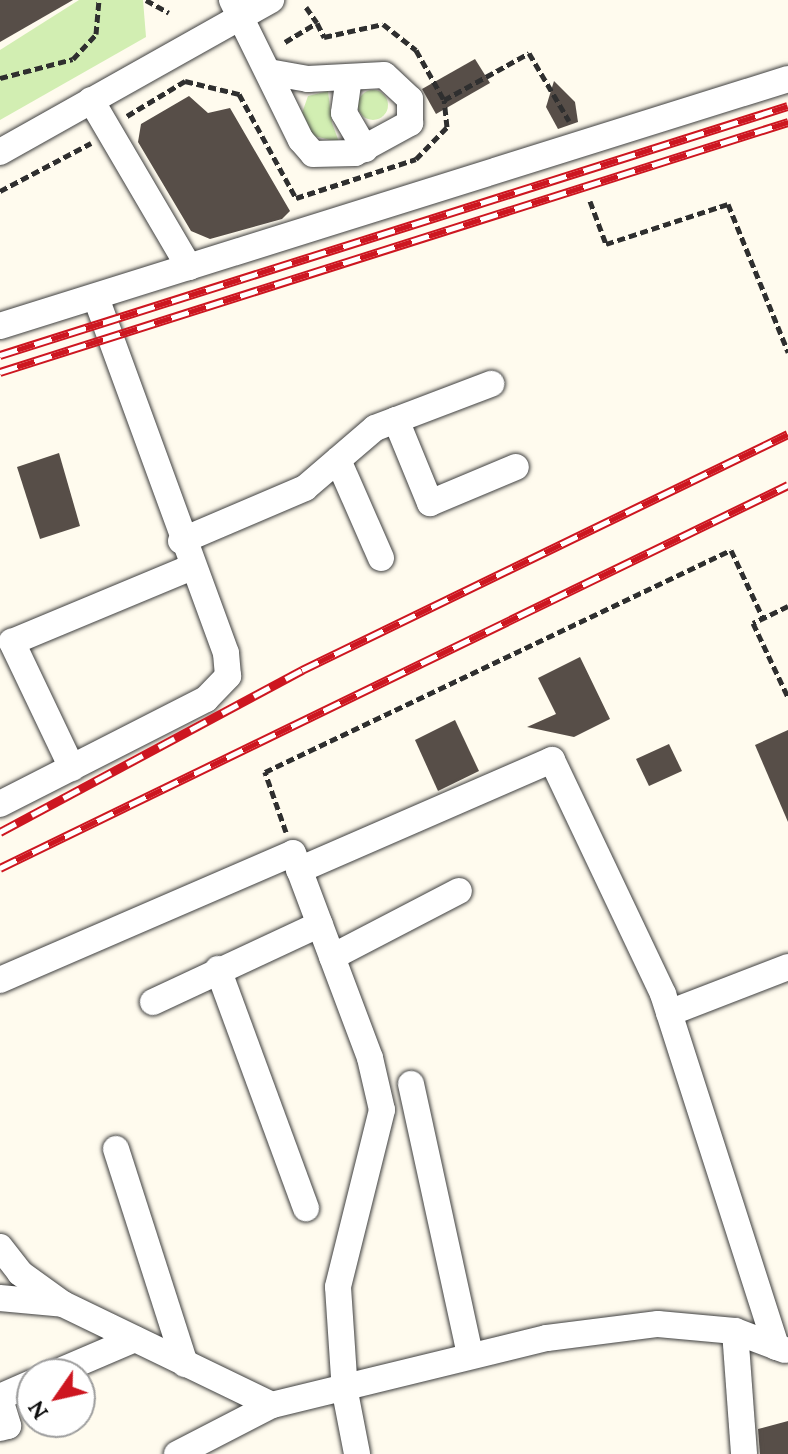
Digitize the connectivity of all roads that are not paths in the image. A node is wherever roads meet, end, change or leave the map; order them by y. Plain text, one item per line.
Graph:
1 (271, 0) edge
2 (237, 8) edge
3 (269, 72) junction
4 (349, 77) junction
5 (322, 79) junction
6 (788, 79) edge
7 (91, 100) junction
8 (301, 140) junction
9 (365, 149) junction
10 (0, 152) edge
11 (189, 267) junction
12 (96, 297) junction
13 (0, 326) edge
14 (491, 384) dead end
15 (396, 420) junction
16 (338, 460) junction
17 (516, 467) dead end
18 (181, 541) junction
19 (381, 558) dead end
20 (192, 567) junction
21 (72, 768) junction
22 (0, 804) edge
23 (296, 861) junction
24 (459, 891) dead end
25 (320, 924) junction
26 (332, 957) junction
27 (788, 967) edge
28 (218, 969) junction
29 (0, 980) edge
30 (153, 1002) dead end
31 (669, 1013) junction
32 (411, 1084) dead end
33 (116, 1149) dead end
34 (306, 1208) dead end
35 (0, 1247) edge
36 (0, 1298) edge
37 (63, 1304) junction
38 (735, 1331) junction
39 (135, 1339) junction
40 (782, 1349) edge
41 (470, 1355) junction
42 (90, 1358) edge
43 (185, 1364) junction
44 (345, 1392) junction
45 (0, 1398) edge
46 (272, 1405) junction
47 (0, 1428) edge
48 (177, 1454) edge
49 (357, 1454) edge
50 (744, 1454) edge

1 - 2 street
2 - 3 street
2 - 7 street
3 - 5 street
3 - 8 street
4 - 5 street
4 - 9 street
4 - 9 street
5 - 8 street
6 - 11 street
7 - 10 street
7 - 11 street
8 - 9 street
11 - 12 street
12 - 13 street
12 - 18 street
14 - 15 street
15 - 16 street
15 - 17 street
16 - 18 street
16 - 19 street
18 - 20 street
20 - 21 street
20 - 21 street
21 - 22 street
23 - 25 street
23 - 29 street
23 - 31 street
24 - 26 street
25 - 26 street
25 - 28 street
26 - 44 street
27 - 31 street
28 - 30 street
28 - 34 street
31 - 40 street
32 - 41 street
33 - 43 street
35 - 37 street
36 - 37 street
37 - 39 street
38 - 40 street
38 - 41 street
38 - 50 street
39 - 42 street
39 - 43 street
41 - 44 street
43 - 46 street
44 - 46 street
44 - 49 street
45 - 47 street
46 - 48 street

